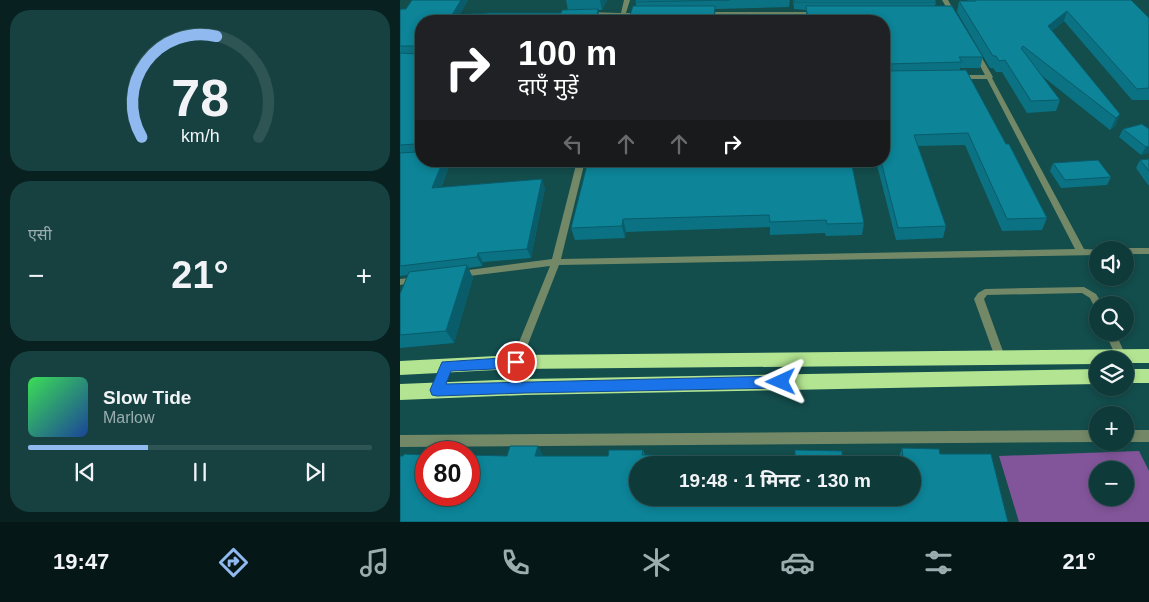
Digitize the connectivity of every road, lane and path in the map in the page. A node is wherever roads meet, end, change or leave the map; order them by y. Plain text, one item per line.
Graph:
1 (628, 0) edge
2 (945, 0) edge
3 (943, 13) edge
4 (953, 13) junction
5 (579, 14) edge
6 (652, 14) edge
7 (700, 14) edge
8 (827, 14) edge
9 (623, 15) junction
10 (958, 21) edge
11 (972, 45) edge
12 (990, 76) junction
13 (952, 78) edge
14 (580, 167) edge
15 (1134, 251) edge
16 (1149, 251) edge
17 (1081, 252) junction
18 (1089, 252) edge
19 (556, 262) junction
20 (453, 275) edge
21 (425, 279) edge
22 (400, 282) edge
23 (1094, 296) edge
24 (1089, 356) edge
25 (1134, 356) edge
26 (1149, 356) edge
27 (1000, 357) junction
28 (516, 362) junction
29 (447, 366) junction
30 (400, 368) edge
31 (1089, 376) edge
32 (1134, 376) edge
33 (1149, 376) edge
34 (437, 390) junction
35 (400, 392) edge
36 (1089, 436) edge
37 (1134, 436) edge
38 (1149, 436) edge
39 (400, 441) edge

1 - 9 lane
2 - 4 lane
3 - 4 lane
4 - 10 lane
5 - 9 lane
6 - 9 lane
7 - 8 lane
11 - 12 lane
12 - 13 lane
12 - 17 lane
14 - 19 lane
15 - 16 lane
17 - 18 lane
17 - 19 lane
19 - 20 lane
19 - 28 lane
21 - 22 lane
23 - 27 lane
24 - 27 highway
25 - 26 highway
27 - 28 highway
28 - 29 highway
29 - 30 highway
29 - 34 main road
31 - 34 highway
32 - 33 highway
34 - 35 highway
36 - 39 street
37 - 38 street

